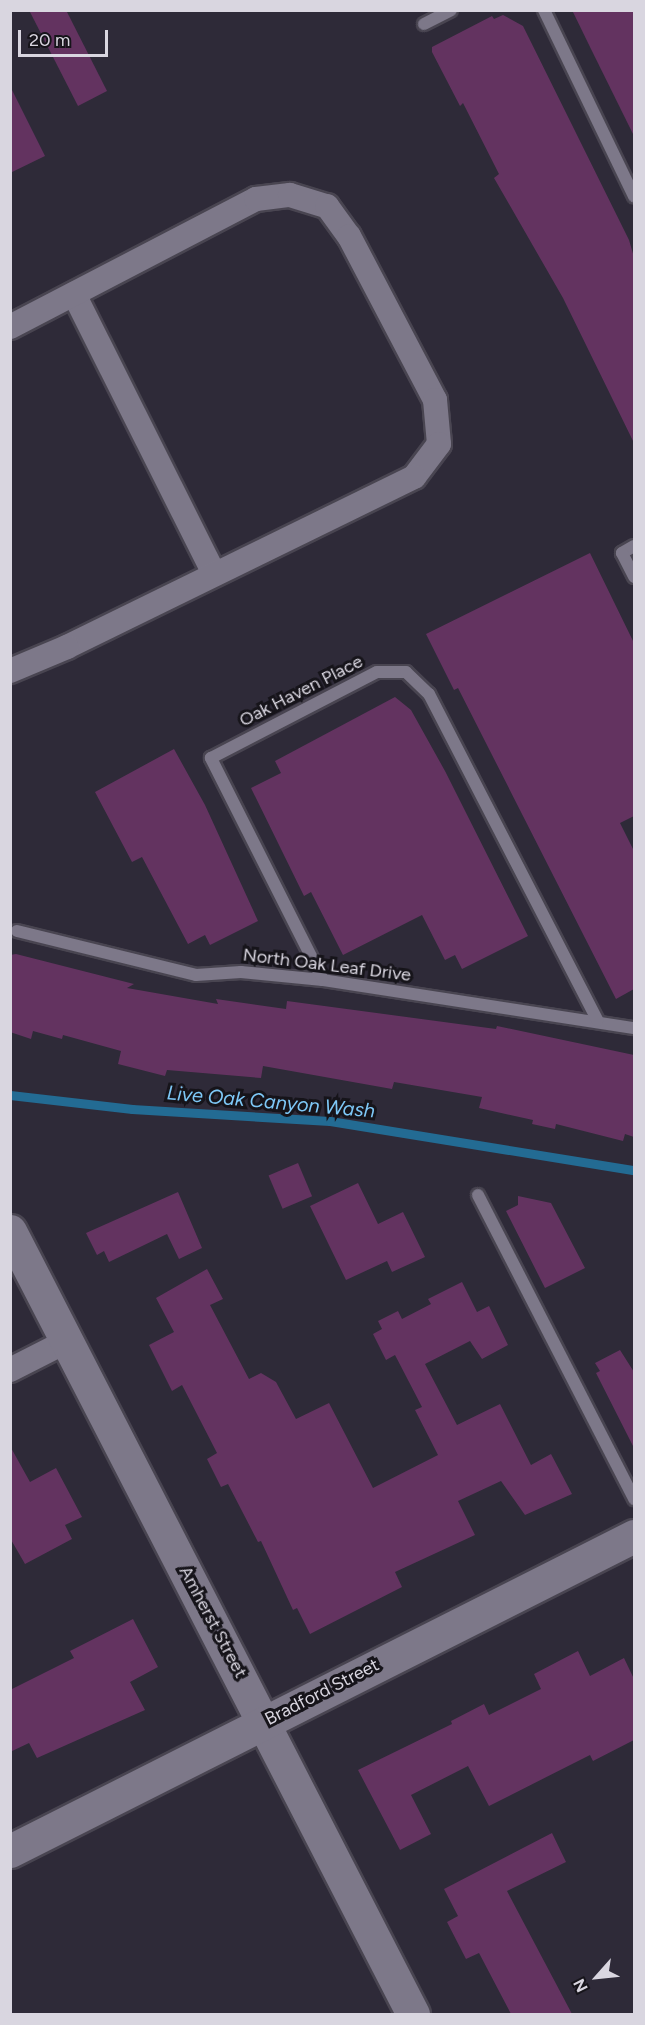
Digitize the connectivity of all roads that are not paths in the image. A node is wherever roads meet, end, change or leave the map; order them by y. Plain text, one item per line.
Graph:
1 (451, 10) edge
2 (544, 10) edge
3 (424, 24) dead end
4 (632, 192) edge
5 (74, 294) junction
6 (10, 327) edge
7 (634, 546) edge
8 (214, 574) junction
9 (634, 578) edge
10 (10, 671) edge
11 (17, 931) dead end
12 (323, 980) junction
13 (597, 1020) junction
14 (634, 1028) edge
15 (478, 1195) dead end
16 (10, 1231) edge
17 (66, 1341) junction
18 (10, 1370) edge
19 (634, 1499) edge
20 (634, 1536) edge
21 (264, 1721) junction
22 (10, 1851) edge
23 (413, 2014) edge

1 - 3 lane
2 - 4 lane
5 - 6 street
5 - 8 street
5 - 8 street
7 - 9 lane
8 - 10 street
11 - 12 lane, North Oak Leaf Drive
12 - 13 lane, North Oak Leaf Drive
12 - 13 lane, Oak Haven Place
13 - 14 lane, North Oak Leaf Drive
15 - 19 lane
16 - 17 street, Amherst Street
17 - 18 street
17 - 21 street, Amherst Street
20 - 21 street, Bradford Street
21 - 22 street, Bradford Street
21 - 23 street, Amherst Street

